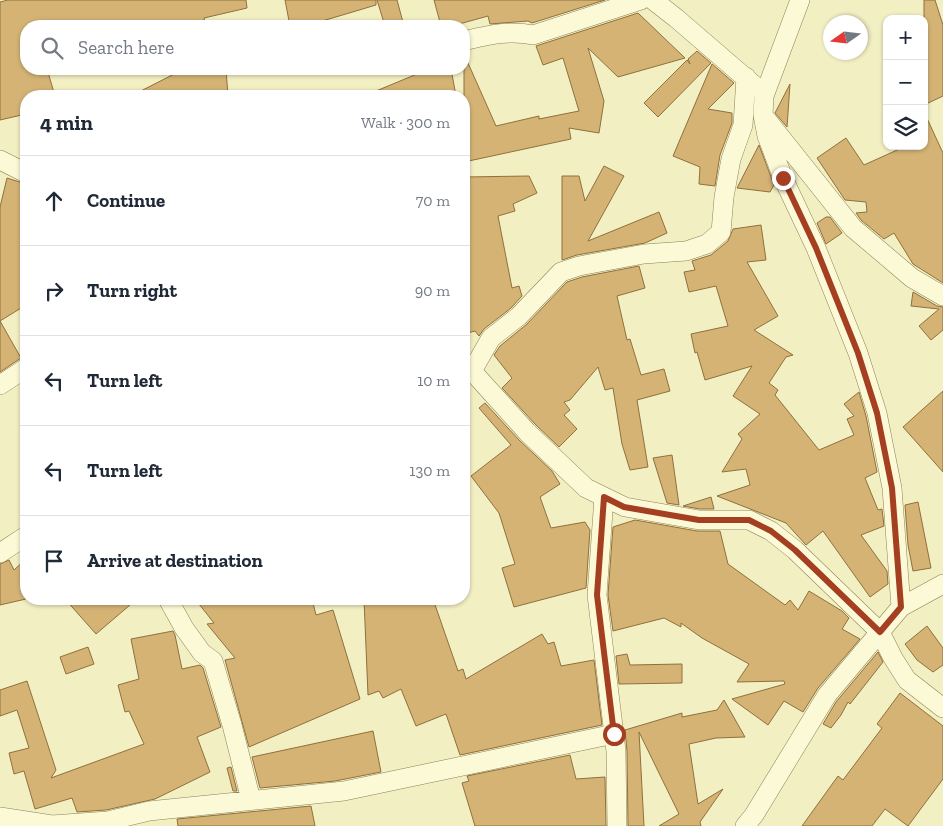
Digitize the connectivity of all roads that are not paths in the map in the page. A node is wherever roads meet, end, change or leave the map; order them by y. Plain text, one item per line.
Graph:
1 (641, 0) edge
2 (653, 0) edge
3 (800, 0) edge
4 (674, 9) edge
5 (470, 39) edge
6 (746, 77) junction
7 (764, 105) junction
8 (0, 160) edge
9 (20, 170) edge
10 (943, 296) edge
11 (470, 365) edge
12 (470, 370) edge
13 (20, 372) edge
14 (0, 385) edge
15 (604, 497) junction
16 (20, 540) edge
17 (0, 553) edge
18 (943, 584) edge
19 (171, 605) edge
20 (901, 607) junction
21 (880, 632) junction
22 (943, 708) edge
23 (614, 734) junction
24 (251, 800) junction
25 (0, 817) edge
26 (133, 821) edge
27 (617, 826) edge
28 (745, 826) edge

1 - 5 street
2 - 4 street
3 - 7 street
4 - 6 street
6 - 7 street
6 - 11 street
7 - 10 street
7 - 20 street
8 - 9 street
12 - 15 street
13 - 14 street
15 - 21 street
15 - 23 street
16 - 17 street
18 - 20 street
19 - 24 street
20 - 21 street
21 - 22 street
21 - 28 street
23 - 24 street
23 - 27 street
24 - 26 street
25 - 26 street

